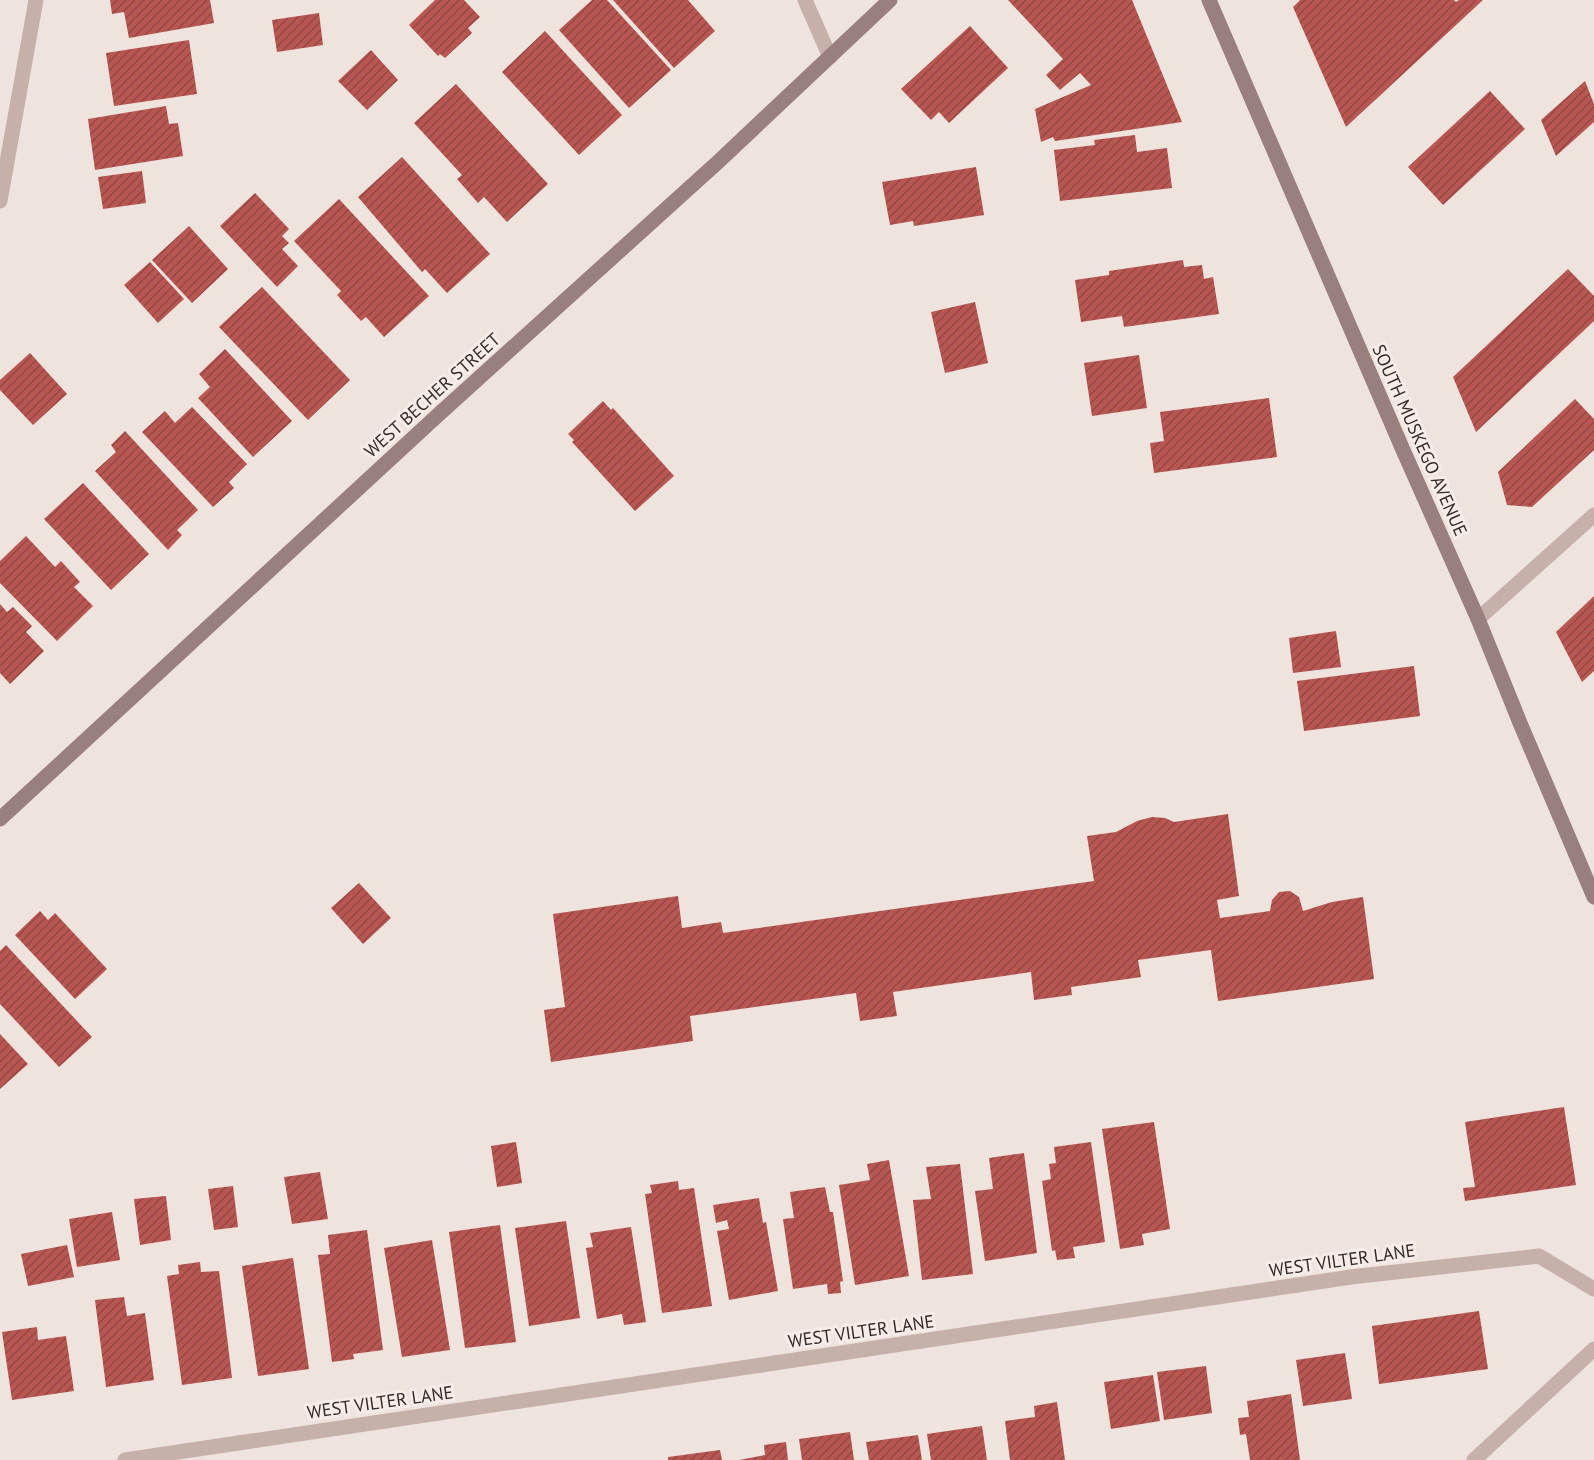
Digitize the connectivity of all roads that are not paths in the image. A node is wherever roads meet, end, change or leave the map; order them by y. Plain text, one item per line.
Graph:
1 (36, 0) edge
2 (805, 0) edge
3 (890, 0) edge
4 (1209, 0) edge
5 (830, 57) junction
6 (0, 201) edge
7 (1594, 515) edge
8 (1478, 619) junction
9 (0, 819) edge
10 (1594, 897) edge
11 (1594, 1289) edge
12 (1594, 1349) edge
13 (125, 1460) edge
14 (1474, 1460) edge

1 - 6 street
2 - 5 street
3 - 5 street, WEST BECHER STREET
4 - 8 street, SOUTH MUSKEGO AVENUE
5 - 9 street, WEST BECHER STREET
7 - 8 street
8 - 10 street, SOUTH MUSKEGO AVENUE
11 - 13 street, WEST VILTER LANE
12 - 14 street

